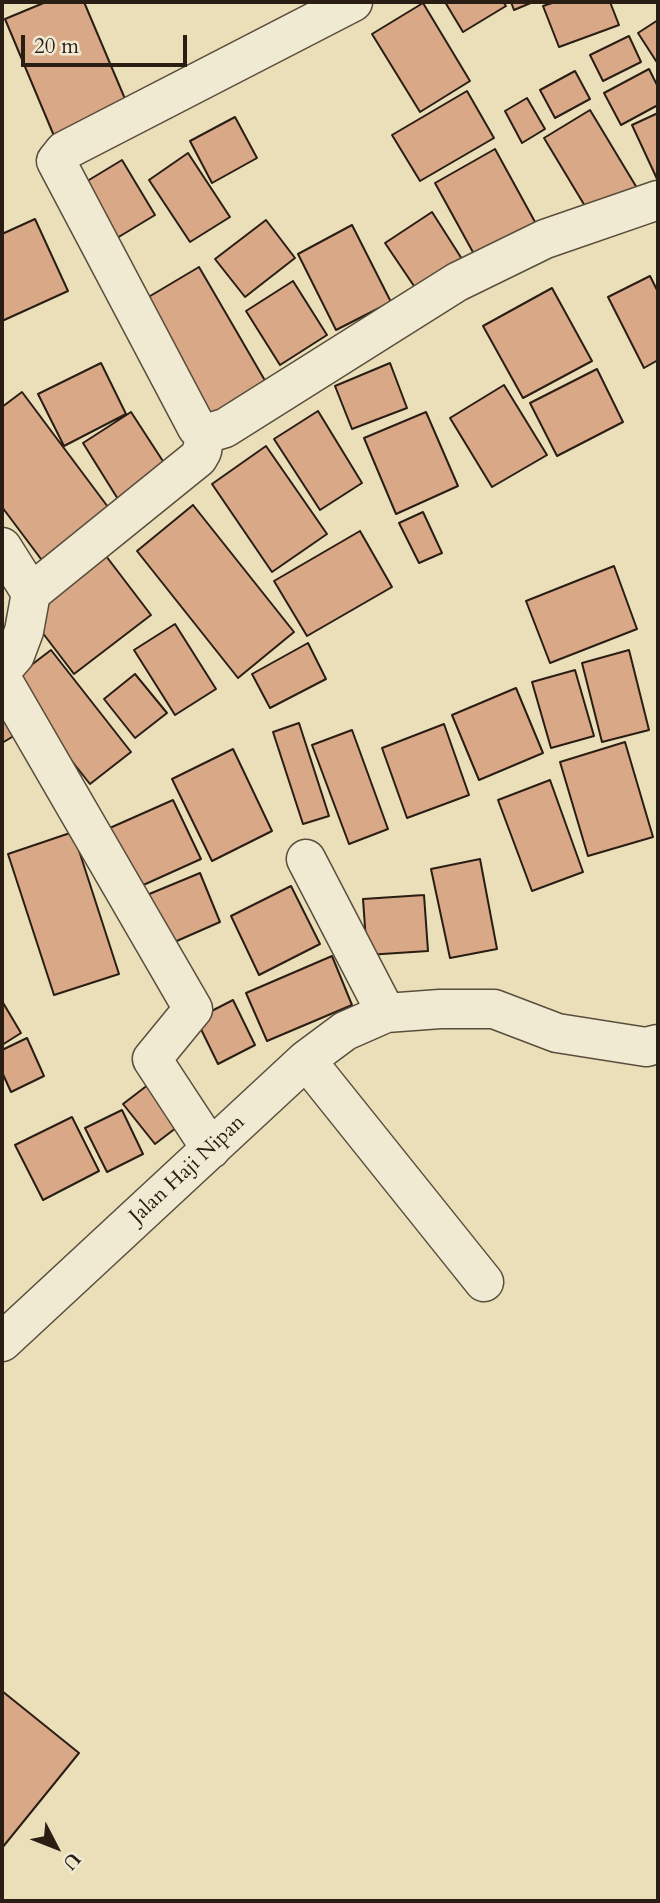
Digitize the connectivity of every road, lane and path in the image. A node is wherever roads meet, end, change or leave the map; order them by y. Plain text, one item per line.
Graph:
1 (353, 2) edge
2 (658, 200) edge
3 (205, 435) junction
4 (2, 547) edge
5 (31, 593) junction
6 (2, 670) edge
7 (2, 679) edge
8 (306, 859) dead end
9 (386, 1013) junction
10 (658, 1044) edge
11 (306, 1060) junction
12 (211, 1149) junction
13 (484, 1282) dead end
14 (2, 1342) edge

1 - 3 street
2 - 3 street
3 - 5 street
4 - 5 street
5 - 6 street
7 - 12 street
8 - 9 street
9 - 10 street, Jalan Haji Nipan
9 - 11 street, Jalan Haji Nipan
11 - 12 street, Jalan Haji Nipan
11 - 13 street
12 - 14 street, Jalan Haji Nipan

